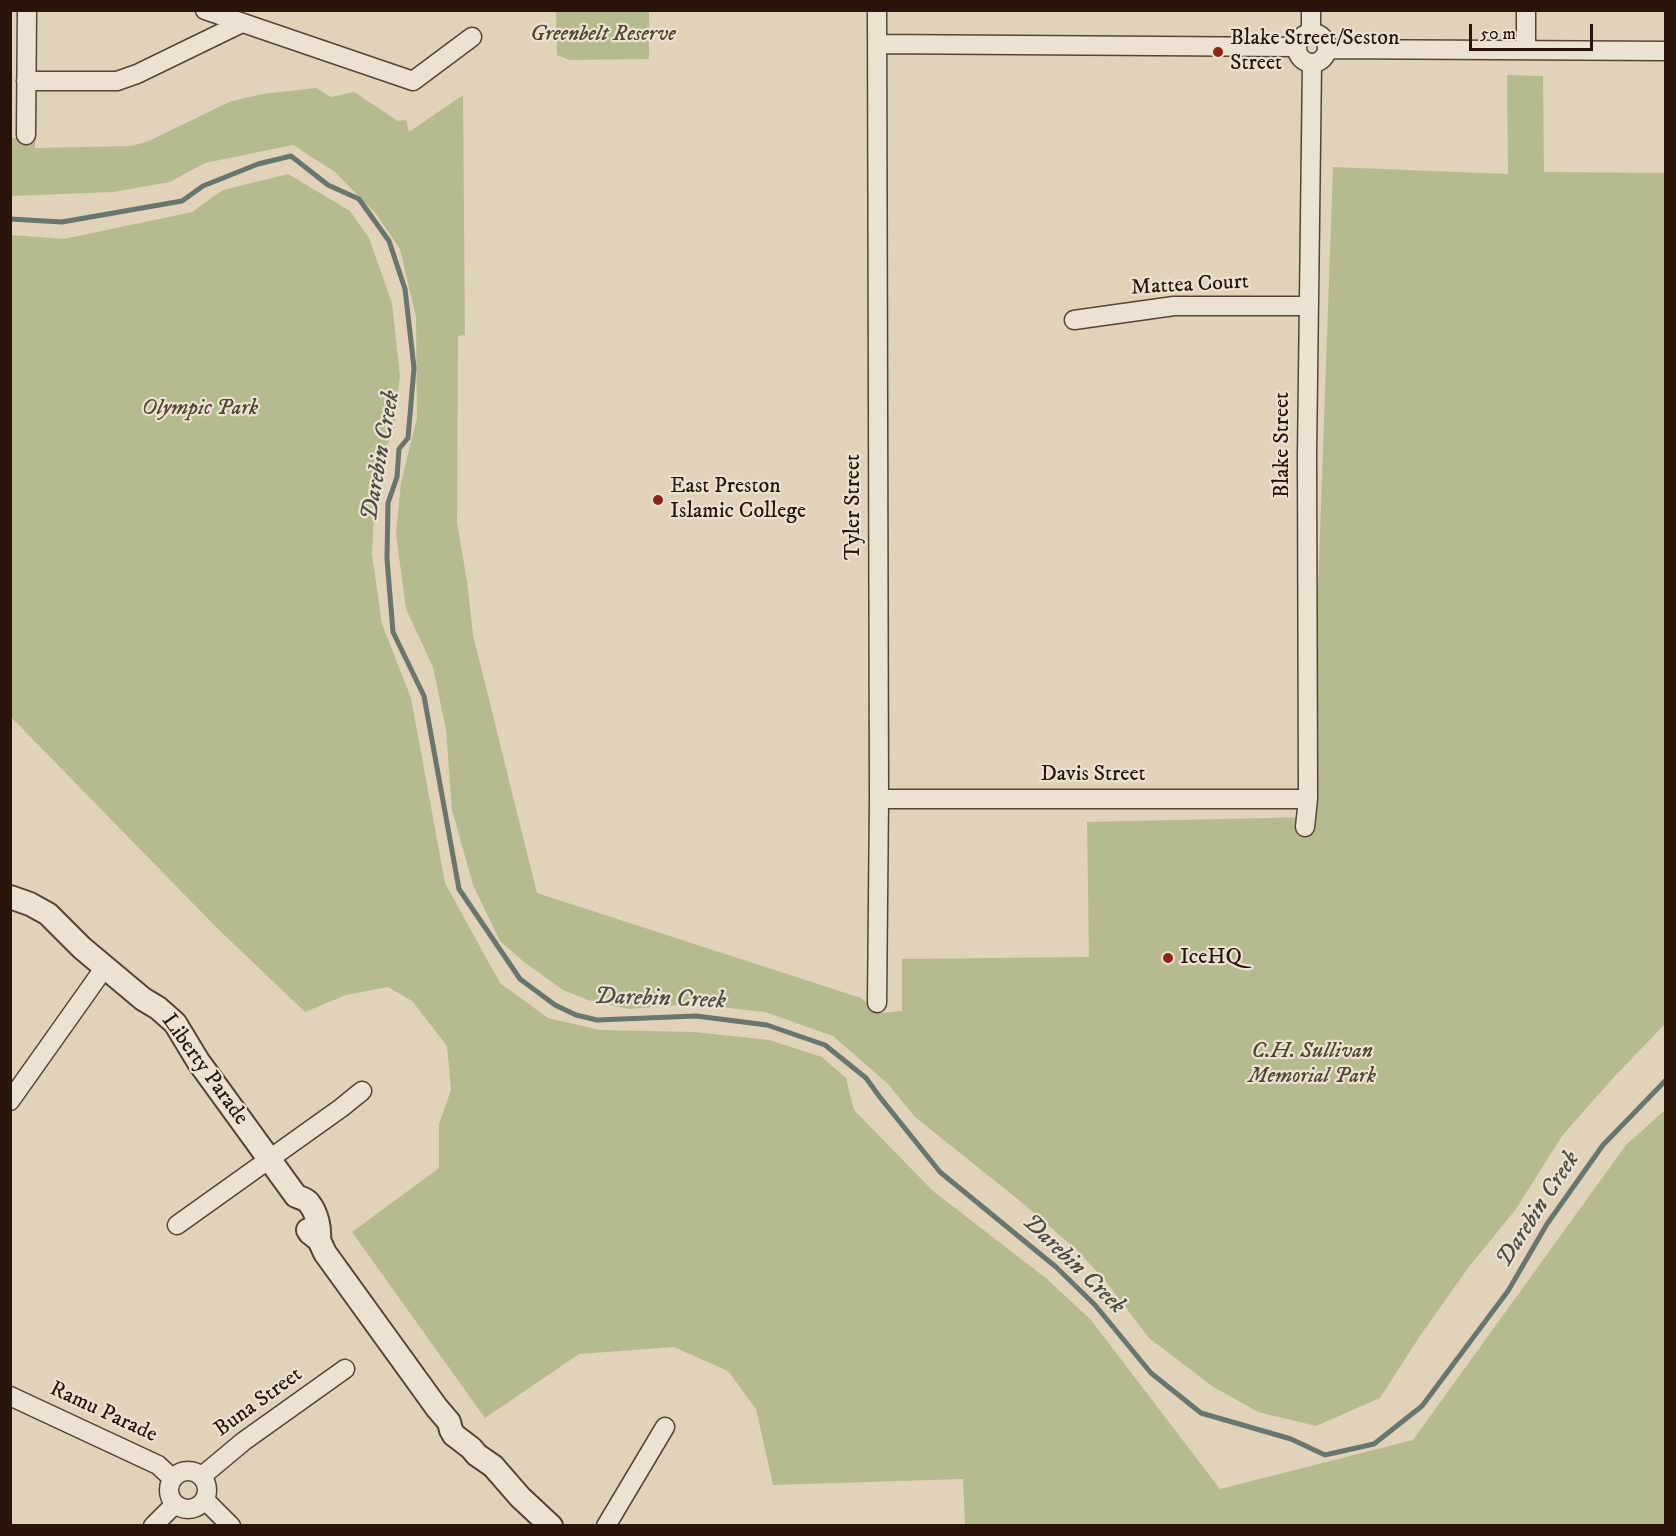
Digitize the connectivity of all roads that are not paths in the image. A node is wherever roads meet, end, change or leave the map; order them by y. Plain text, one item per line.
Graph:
1 (27, 10) edge
2 (205, 10) edge
3 (877, 10) edge
4 (1311, 10) edge
5 (1526, 10) edge
6 (242, 23) junction
7 (1311, 32) junction
8 (472, 37) dead end
9 (878, 44) junction
10 (1296, 47) junction
11 (1327, 49) junction
12 (1526, 50) junction
13 (1665, 51) edge
14 (1312, 63) junction
15 (26, 81) junction
16 (26, 135) dead end
17 (1308, 306) junction
18 (1074, 320) dead end
19 (1308, 798) junction
20 (879, 800) junction
21 (1305, 827) dead end
22 (10, 897) edge
23 (105, 967) junction
24 (877, 1003) dead end
25 (362, 1091) dead end
26 (10, 1101) edge
27 (269, 1158) junction
28 (177, 1225) dead end
29 (345, 1369) dead end
30 (10, 1396) edge
31 (665, 1427) dead end
32 (202, 1476) junction
33 (172, 1479) junction
34 (205, 1500) junction
35 (175, 1504) junction
36 (153, 1526) edge
37 (231, 1526) edge
38 (550, 1526) edge
39 (606, 1526) edge

1 - 15 street
2 - 6 street
3 - 9 street, Tyler Street
4 - 7 street
5 - 12 street
6 - 8 street
6 - 15 street
7 - 10 street
7 - 11 street
9 - 10 street
9 - 20 street, Tyler Street
10 - 14 street
11 - 12 street
11 - 14 street
12 - 13 street
14 - 17 street, Blake Street
15 - 16 street
17 - 18 street, Mattea Court
17 - 19 street, Blake Street
19 - 20 street, Davis Street
19 - 21 street, Blake Street
20 - 24 street, Tyler Street
22 - 23 street, Liberty Parade
23 - 26 street
23 - 27 street, Liberty Parade
25 - 27 street
27 - 28 street
27 - 38 street, Liberty Parade
29 - 32 street, Buna Street
30 - 33 street, Ramu Parade
31 - 39 street
32 - 33 street
32 - 34 street
33 - 35 street
34 - 35 street
34 - 37 street
35 - 36 street

